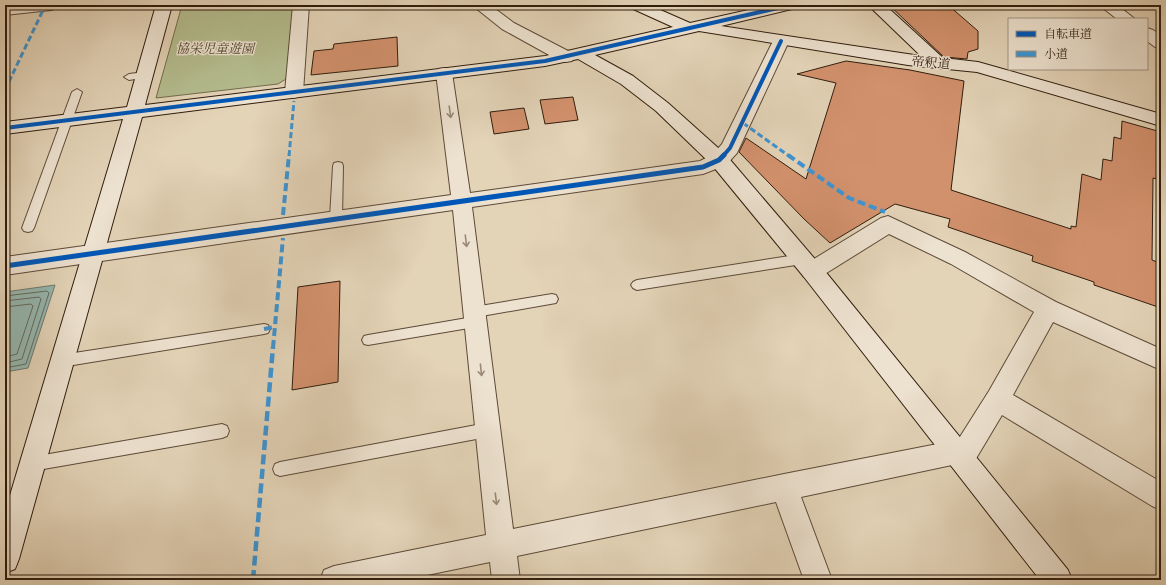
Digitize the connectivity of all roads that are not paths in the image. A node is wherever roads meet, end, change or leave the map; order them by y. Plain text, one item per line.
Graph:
1 (51, 5) edge
2 (164, 5) edge
3 (301, 5) edge
4 (480, 5) edge
5 (638, 5) edge
6 (791, 5) edge
7 (876, 5) edge
8 (1107, 5) edge
9 (5, 10) edge
10 (1126, 18) edge
11 (692, 27) junction
12 (1148, 34) edge
13 (781, 41) junction
14 (1161, 43) edge
15 (574, 55) junction
16 (938, 63) junction
17 (444, 73) junction
18 (77, 92) dead end
19 (294, 92) junction
20 (135, 112) junction
21 (1161, 120) edge
22 (67, 121) junction
23 (5, 128) edge
24 (719, 160) junction
25 (338, 166) dead end
26 (461, 201) junction
27 (336, 218) junction
28 (28, 228) dead end
29 (94, 254) junction
30 (807, 265) junction
31 (5, 266) edge
32 (638, 285) dead end
33 (552, 299) dead end
34 (1048, 309) junction
35 (475, 317) junction
36 (264, 329) dead end
37 (368, 340) dead end
38 (1161, 360) edge
39 (61, 361) junction
40 (998, 399) junction
41 (487, 430) junction
42 (222, 431) dead end
43 (959, 455) junction
44 (32, 464) junction
45 (280, 469) dead end
46 (784, 487) junction
47 (1161, 497) edge
48 (502, 546) junction
49 (5, 559) edge
50 (334, 580) edge
51 (506, 580) edge
52 (818, 580) edge
53 (1058, 580) edge

1 - 9 street
2 - 20 street
3 - 19 street
4 - 15 street
5 - 11 street, 帝釈道
6 - 11 street
7 - 16 street
8 - 10 street
11 - 13 street, 帝釈道
11 - 15 street
12 - 14 street
13 - 16 street, 帝釈道
13 - 24 street
15 - 17 street
15 - 24 street
16 - 21 street, 帝釈道
17 - 19 street
17 -> 26 street
18 - 22 lane
19 - 20 street
20 - 22 street
20 - 29 street
22 - 23 street
22 - 28 lane
24 - 26 street
24 - 30 street
25 - 27 lane
26 - 27 street
26 -> 35 street
27 - 29 street
29 - 31 street
29 - 39 street
30 - 32 lane
30 - 34 street
30 - 43 street
33 - 35 lane
34 - 38 street
34 - 40 street
35 - 37 lane
35 -> 41 street
36 - 39 lane
39 - 44 street
40 - 43 street
40 - 47 street
41 - 45 lane
41 -> 48 street
42 - 44 lane
43 - 46 street
43 - 53 street
44 - 49 street
46 - 48 street
46 - 52 street
48 - 50 street
48 - 51 street

